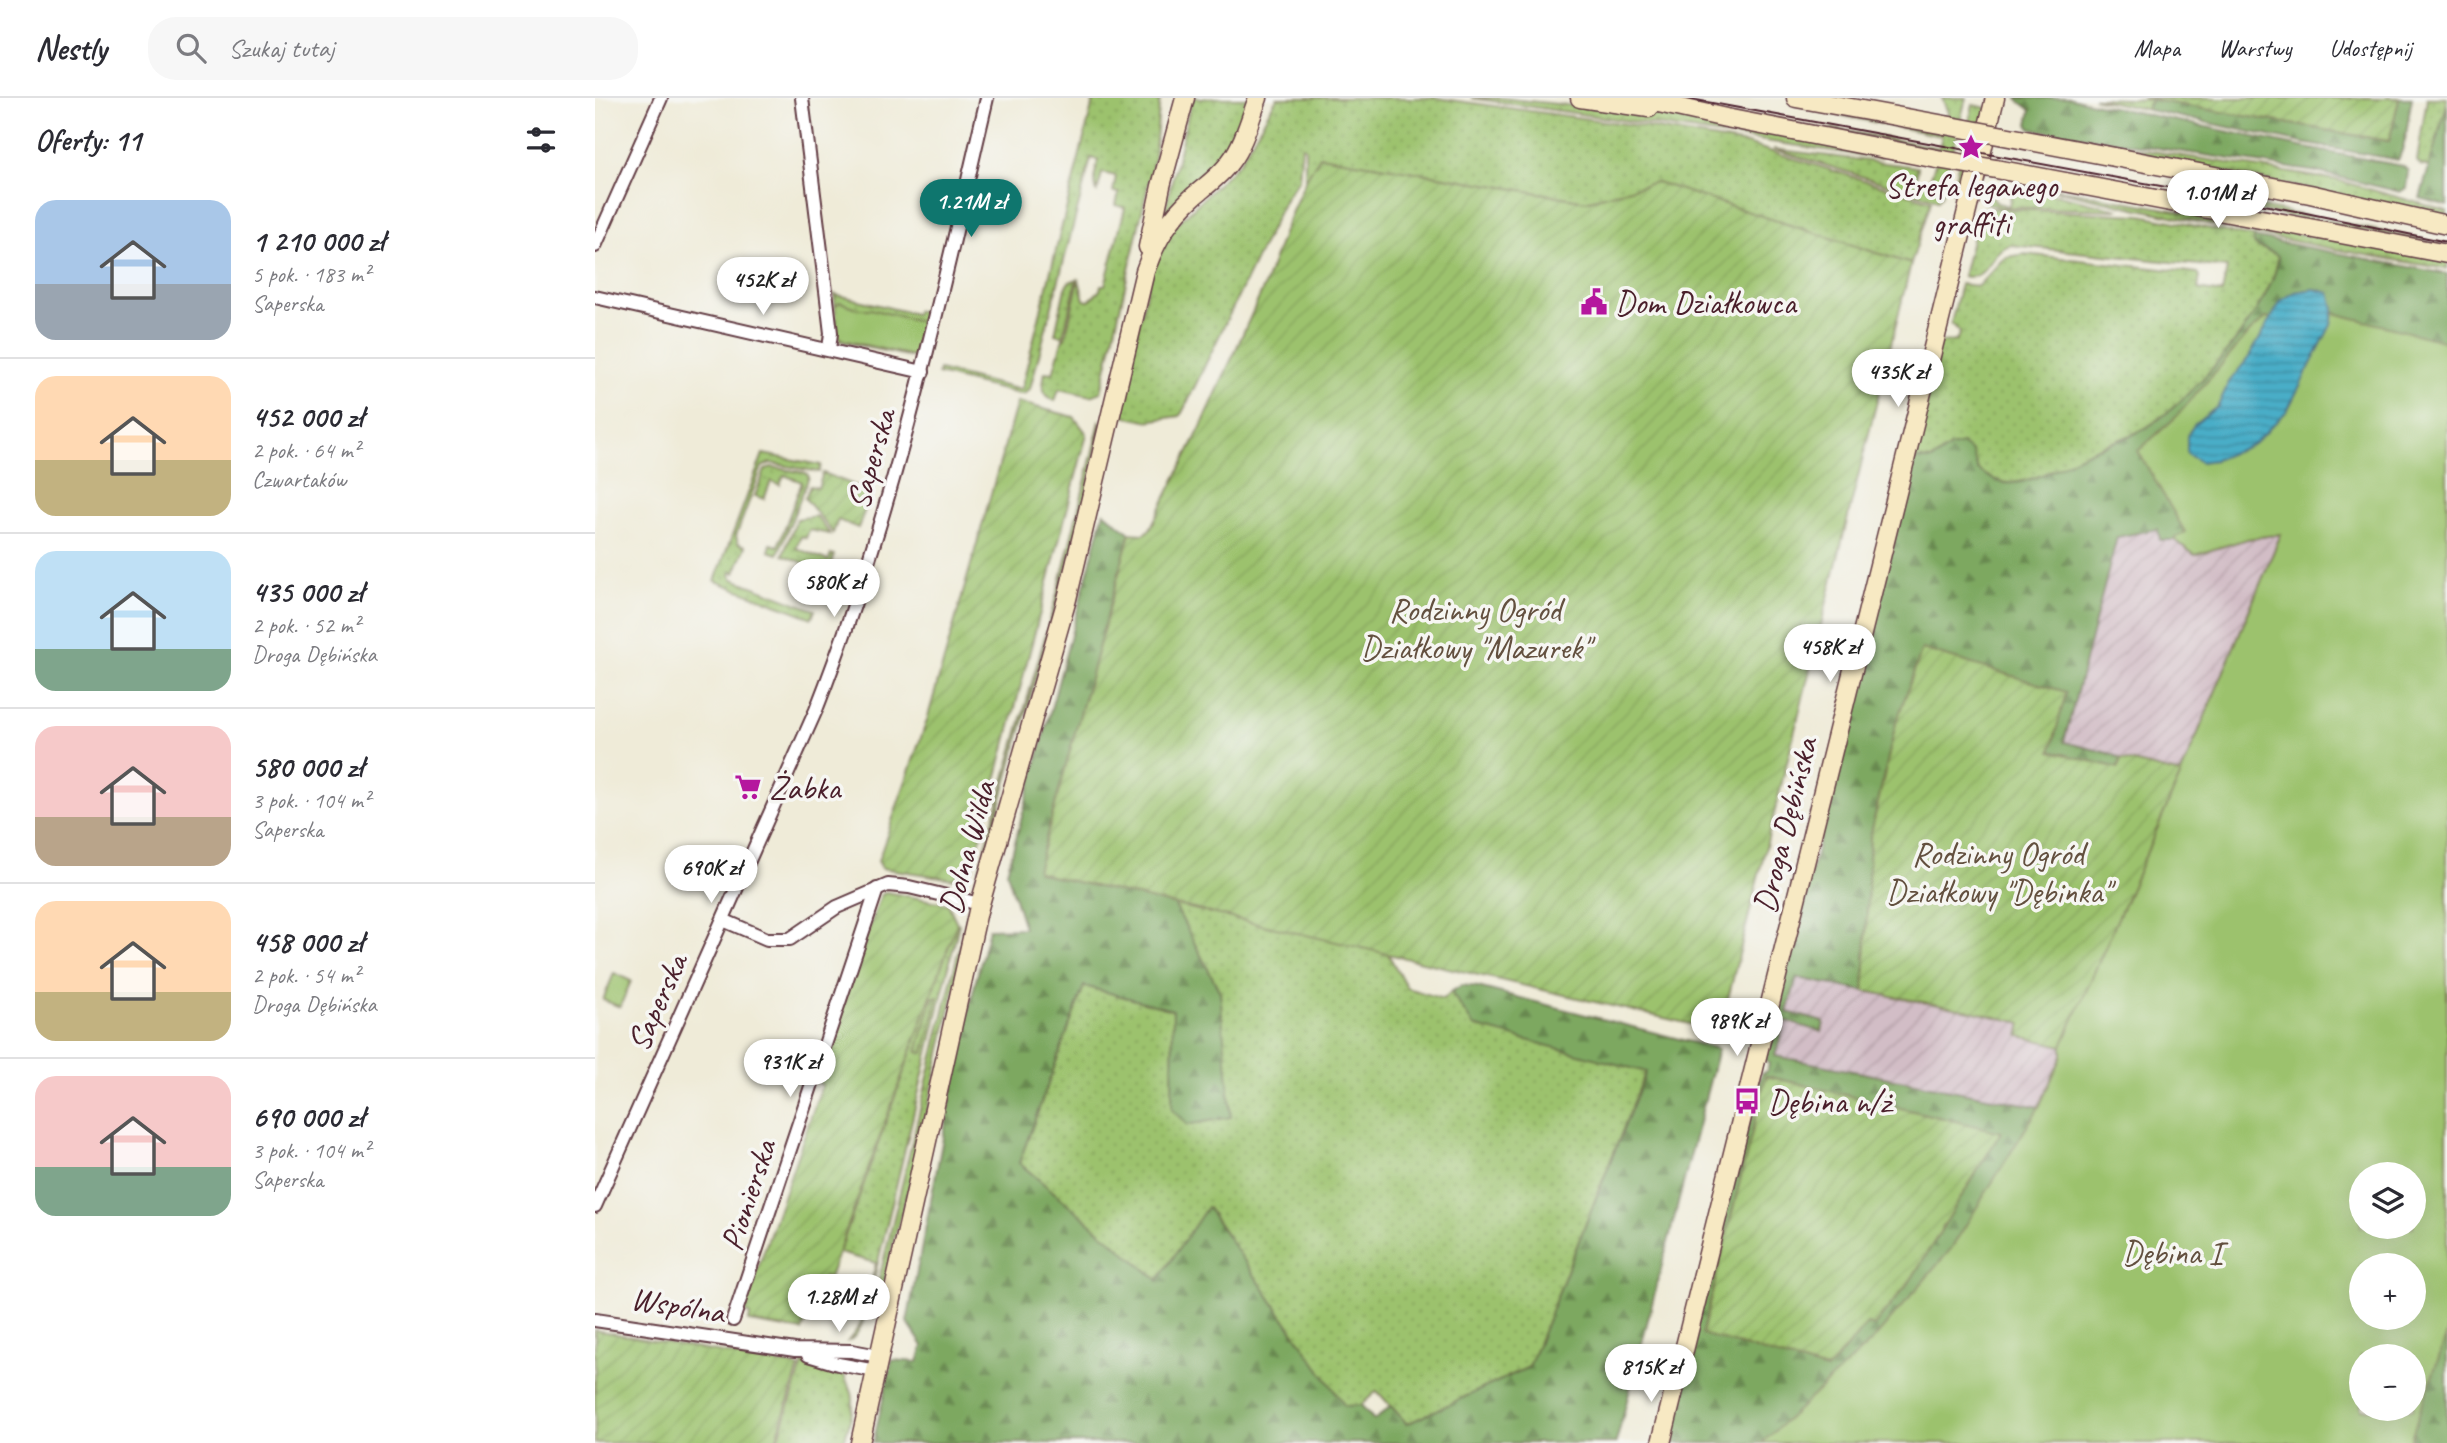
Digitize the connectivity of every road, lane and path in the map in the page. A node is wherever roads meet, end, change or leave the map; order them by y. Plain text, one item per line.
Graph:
1 (661, 98) edge
2 (802, 98) edge
3 (987, 98) edge
4 (1179, 98) edge
5 (1185, 98) edge
6 (1258, 98) edge
7 (1271, 98) edge
8 (1580, 98) edge
9 (1636, 98) edge
10 (1796, 98) edge
11 (1995, 98) edge
12 (1695, 111) junction
13 (1178, 119) junction
14 (1247, 127) junction
15 (2447, 225) edge
16 (595, 246) edge
17 (2447, 254) edge
18 (1145, 271) junction
19 (595, 297) edge
20 (829, 349) junction
21 (923, 372) junction
22 (877, 889) junction
23 (980, 904) junction
24 (723, 920) junction
25 (595, 1206) edge
26 (595, 1320) edge
27 (733, 1320) dead end
28 (878, 1364) junction
29 (860, 1443) edge
30 (1661, 1443) edge

1 - 16 street
2 - 20 street
3 - 21 street, Saperska
4 - 13 main road
5 - 13 main road, Dolna Wilda
6 - 14 main road, Dolna Wilda
7 - 14 main road
8 - 12 main road
9 - 12 main road
10 - 15 main road, bridge
11 - 30 main road, Droga Dębińska
12 - 17 main road, bridge
13 - 18 main road, Dolna Wilda
14 - 18 main road, Dolna Wilda
18 - 23 main road, Dolna Wilda
19 - 20 street
20 - 21 street
21 - 24 street, Saperska
22 - 23 street
22 - 24 street
22 - 27 street, Pionierska
23 - 28 main road, Dolna Wilda
24 - 25 street, Saperska
26 - 28 street, Wspólna
28 - 29 main road, Dolna Wilda

